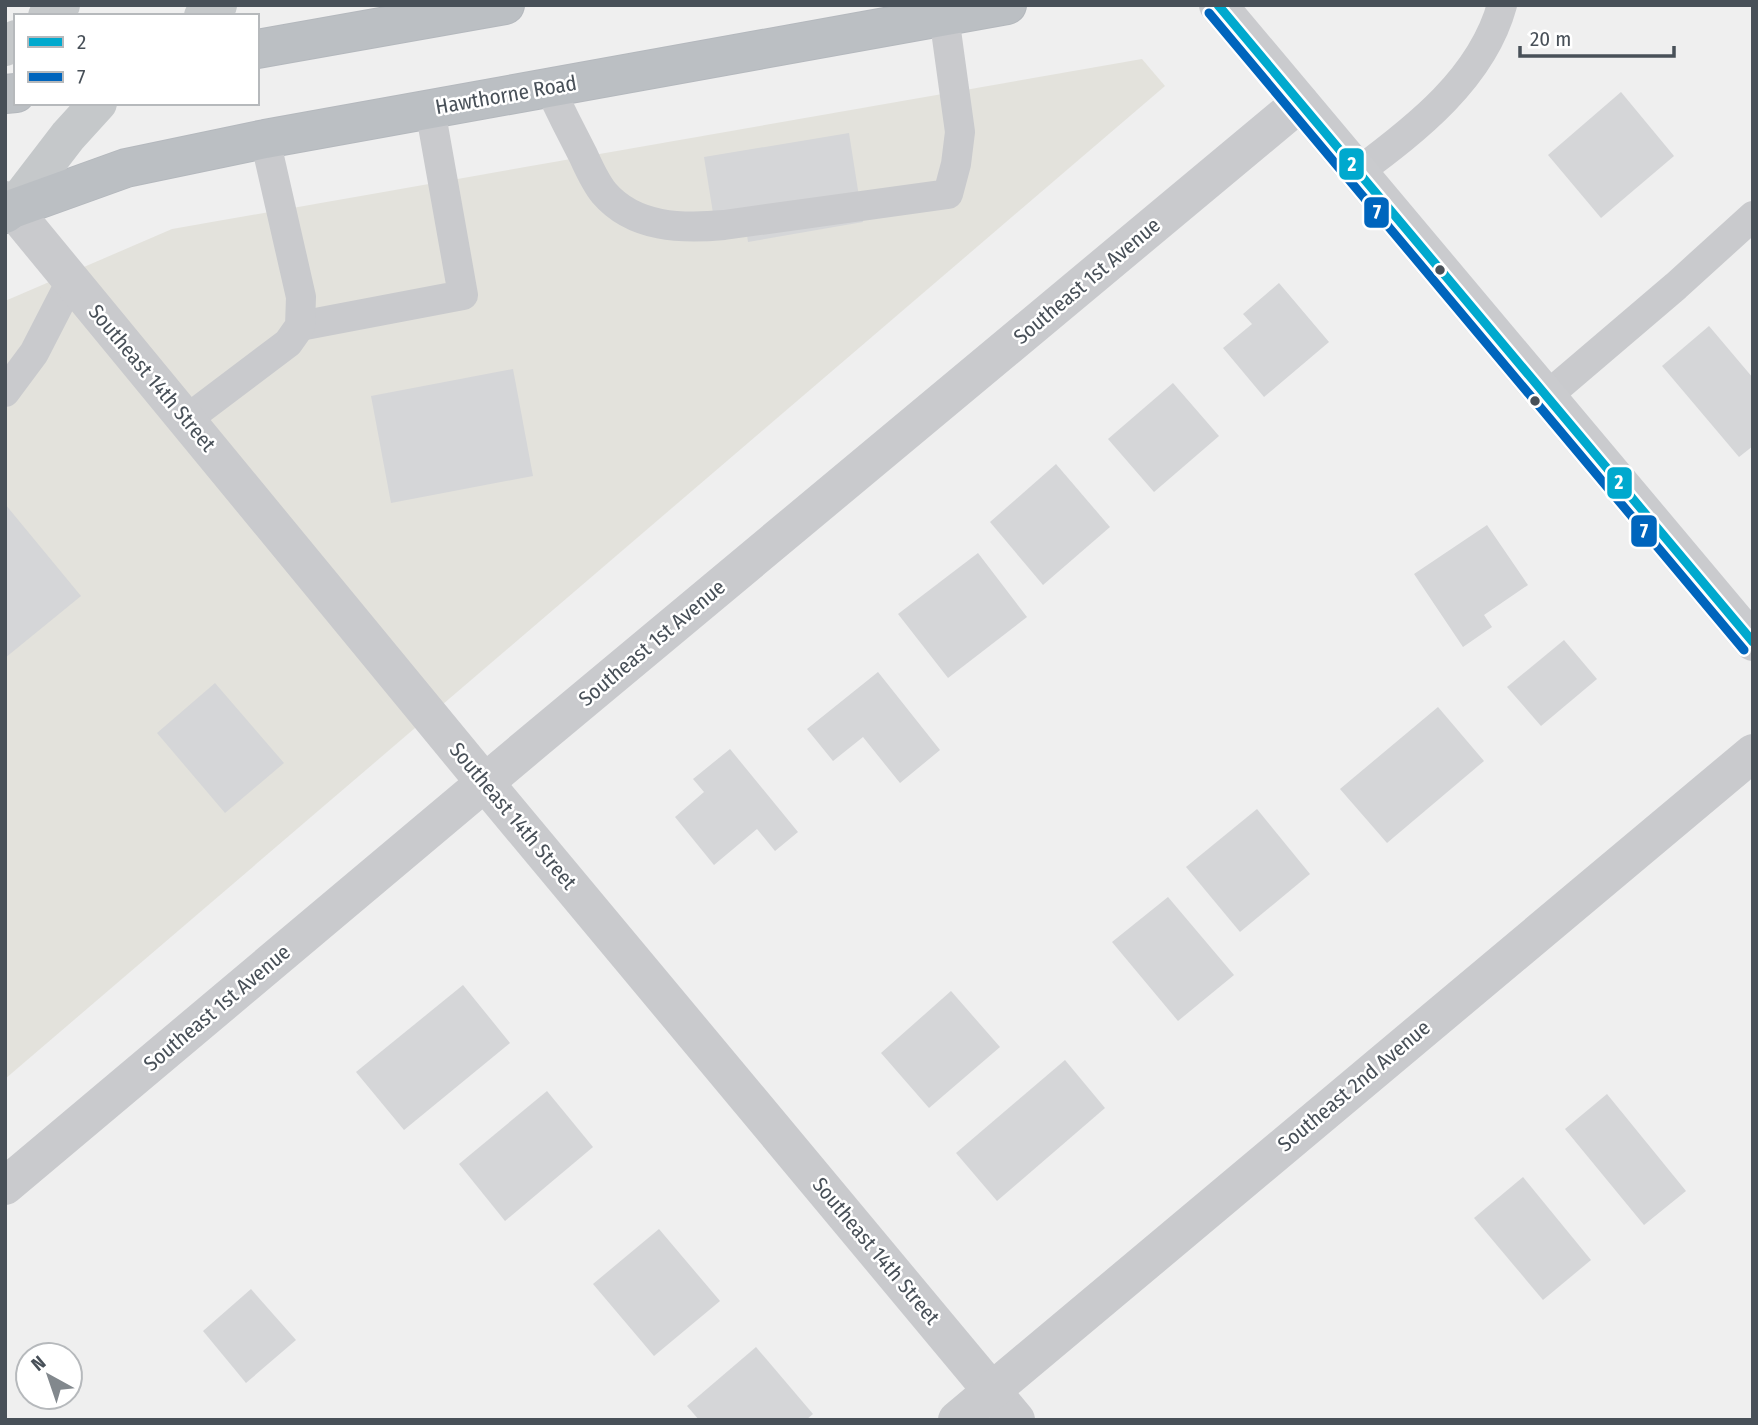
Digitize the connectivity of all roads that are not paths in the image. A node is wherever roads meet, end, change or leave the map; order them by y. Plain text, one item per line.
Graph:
1 (505, 5) edge
2 (1007, 5) edge
3 (1218, 5) edge
4 (1502, 5) edge
5 (944, 16) junction
6 (259, 49) edge
7 (549, 87) junction
8 (1300, 103) junction
9 (95, 105) edge
10 (430, 109) junction
11 (265, 139) junction
12 (1358, 172) junction
13 (8, 208) edge
14 (1753, 216) edge
15 (71, 281) junction
16 (300, 326) junction
17 (5, 392) edge
18 (1547, 396) junction
19 (186, 420) junction
20 (1753, 642) edge
21 (1753, 752) edge
22 (485, 783) junction
23 (5, 1186) edge
24 (991, 1389) junction
25 (957, 1420) edge
26 (1016, 1420) edge

1 - 6 highway
2 - 5 highway, Hawthorne Road
3 - 8 street
4 - 12 lane
5 - 7 highway, Hawthorne Road
5 - 7 lane
7 - 10 highway, Hawthorne Road
8 - 12 street
8 - 22 street, Southeast 1st Avenue
9 - 13 main road
10 - 11 highway, Hawthorne Road
10 - 16 lane
11 - 13 highway, Hawthorne Road
11 - 16 lane
12 - 18 street
13 - 15 street, Southeast 14th Street
14 - 18 lane
15 - 17 lane
15 - 19 street, Southeast 14th Street
16 - 19 lane
18 - 20 street
19 - 22 street, Southeast 14th Street
21 - 24 street, Southeast 2nd Avenue
22 - 23 street, Southeast 1st Avenue
22 - 24 street, Southeast 14th Street
24 - 25 street, Southeast 2nd Avenue
24 - 26 street, Southeast 14th Street

